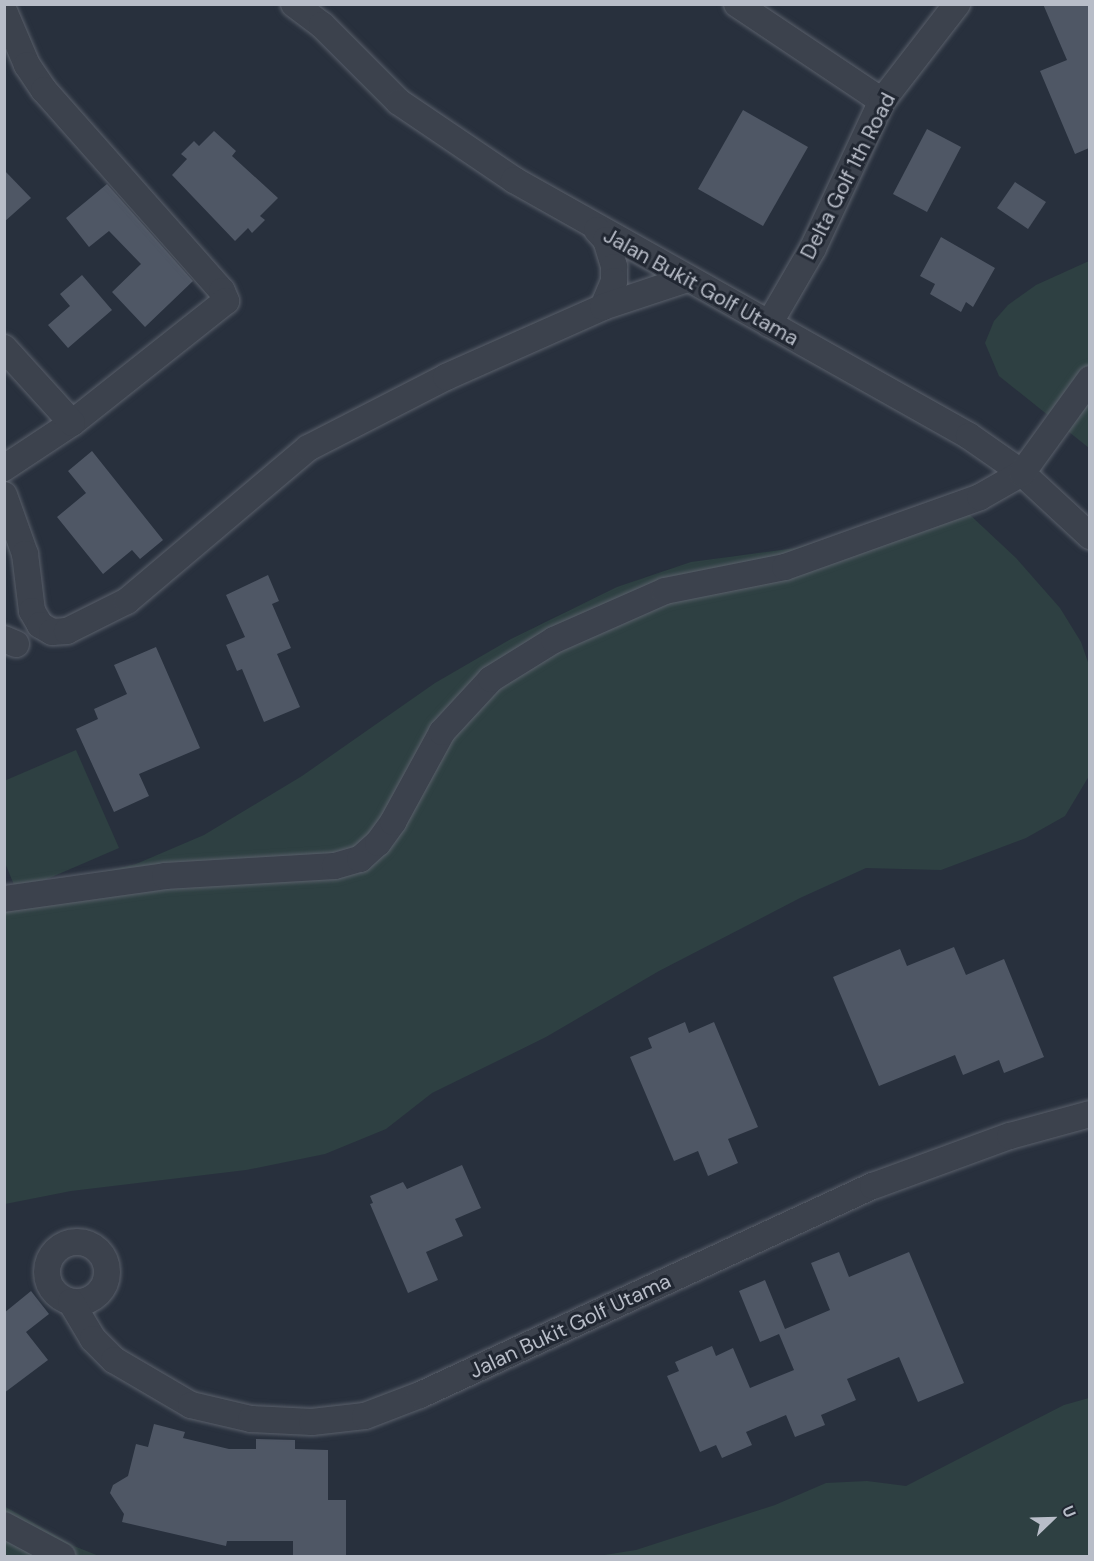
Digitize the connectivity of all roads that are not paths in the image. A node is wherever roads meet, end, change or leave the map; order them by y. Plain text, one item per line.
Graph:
1 (294, 4) edge
2 (737, 4) edge
3 (957, 4) edge
4 (4, 11) edge
5 (319, 15) edge
6 (882, 101) junction
7 (597, 230) junction
8 (687, 279) junction
9 (603, 307) junction
10 (769, 324) junction
11 (4, 348) edge
12 (1089, 379) edge
13 (72, 423) junction
14 (4, 468) edge
15 (1022, 473) junction
16 (4, 495) edge
17 (1089, 536) edge
18 (4, 899) edge
19 (1089, 1114) edge
20 (71, 1302) dead end
21 (4, 1525) edge
22 (62, 1557) edge

1 - 5 street, Jalan Bukit Golf Utama
2 - 6 street
3 - 6 street, Delta Golf 1th Road
4 - 13 street
5 - 7 street, Jalan Bukit Golf Utama
6 - 10 street, Delta Golf 1th Road
7 - 8 street, Jalan Bukit Golf Utama
7 - 9 street
8 - 9 street
8 - 10 street, Jalan Bukit Golf Utama
9 - 16 street
10 - 15 street, Jalan Bukit Golf Utama
11 - 13 street
12 - 15 street
13 - 14 street
15 - 17 street, Jalan Bukit Golf Utama
15 - 18 street
19 - 20 street, Jalan Bukit Golf Utama
21 - 22 street

